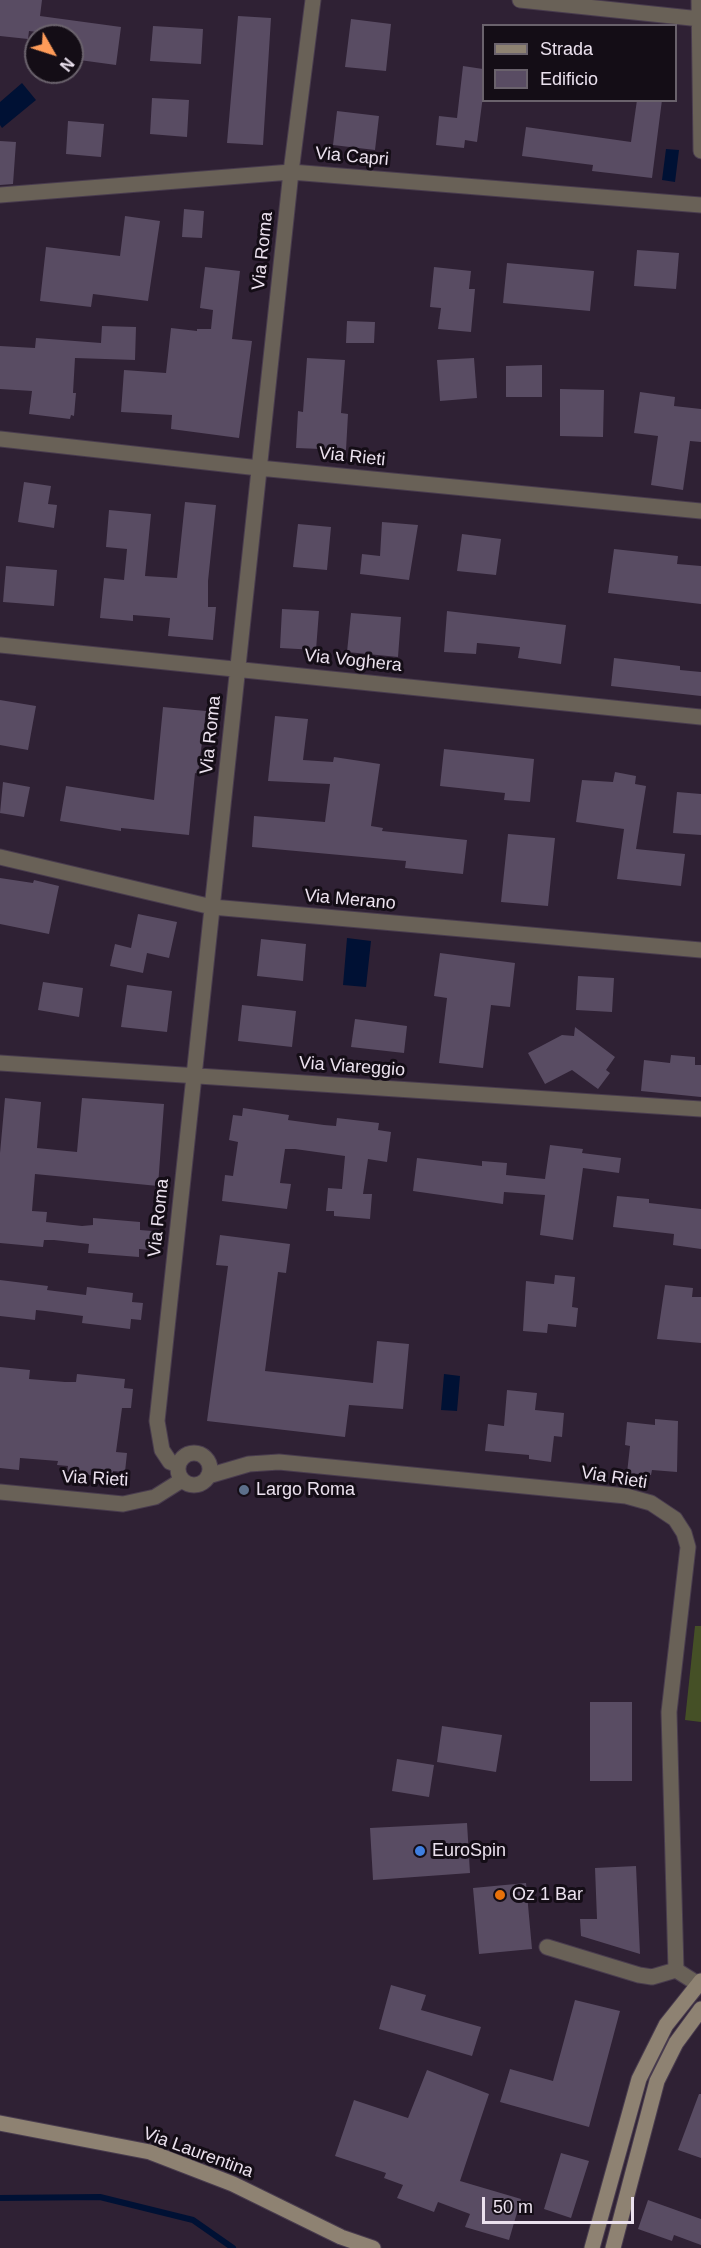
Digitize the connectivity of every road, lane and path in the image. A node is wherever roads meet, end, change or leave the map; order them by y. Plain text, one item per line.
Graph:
1 (313, 0) edge
2 (520, 0) edge
3 (699, 0) edge
4 (699, 19) edge
5 (701, 152) edge
6 (291, 172) junction
7 (0, 195) edge
8 (701, 205) edge
9 (0, 439) edge
10 (259, 468) junction
11 (701, 511) edge
12 (0, 645) edge
13 (238, 668) junction
14 (701, 717) edge
15 (0, 857) edge
16 (212, 907) junction
17 (701, 950) edge
18 (0, 1063) edge
19 (194, 1077) junction
20 (701, 1109) edge
21 (180, 1472) junction
22 (208, 1476) junction
23 (0, 1492) edge
24 (546, 1947) dead end
25 (676, 1970) junction
26 (700, 1982) edge
27 (701, 2009) edge
28 (0, 2123) edge
29 (374, 2248) edge
30 (592, 2248) edge
31 (613, 2248) edge

1 - 6 street, Via Roma
2 - 4 street
3 - 4 street
4 - 5 street
6 - 7 street, Via Capri
6 - 8 street, Via Capri
6 - 10 street, Via Roma
9 - 10 street, Via Rieti
10 - 11 street, Via Rieti
10 - 13 street, Via Roma
12 - 13 street, Via Voghera
13 - 14 street, Via Voghera
13 - 16 street, Via Roma
15 - 16 street, Via Merano
16 - 17 street, Via Merano
16 - 19 street, Via Roma
18 - 19 street, Via Viareggio
19 - 20 street, Via Viareggio
19 - 21 street, Via Roma
21 - 22 street
21 - 22 street
21 - 23 street, Via Rieti
22 - 25 street, Via Rieti
24 - 25 street
25 - 26 street
26 - 30 street
27 - 31 street
28 - 29 street, Via Laurentina

